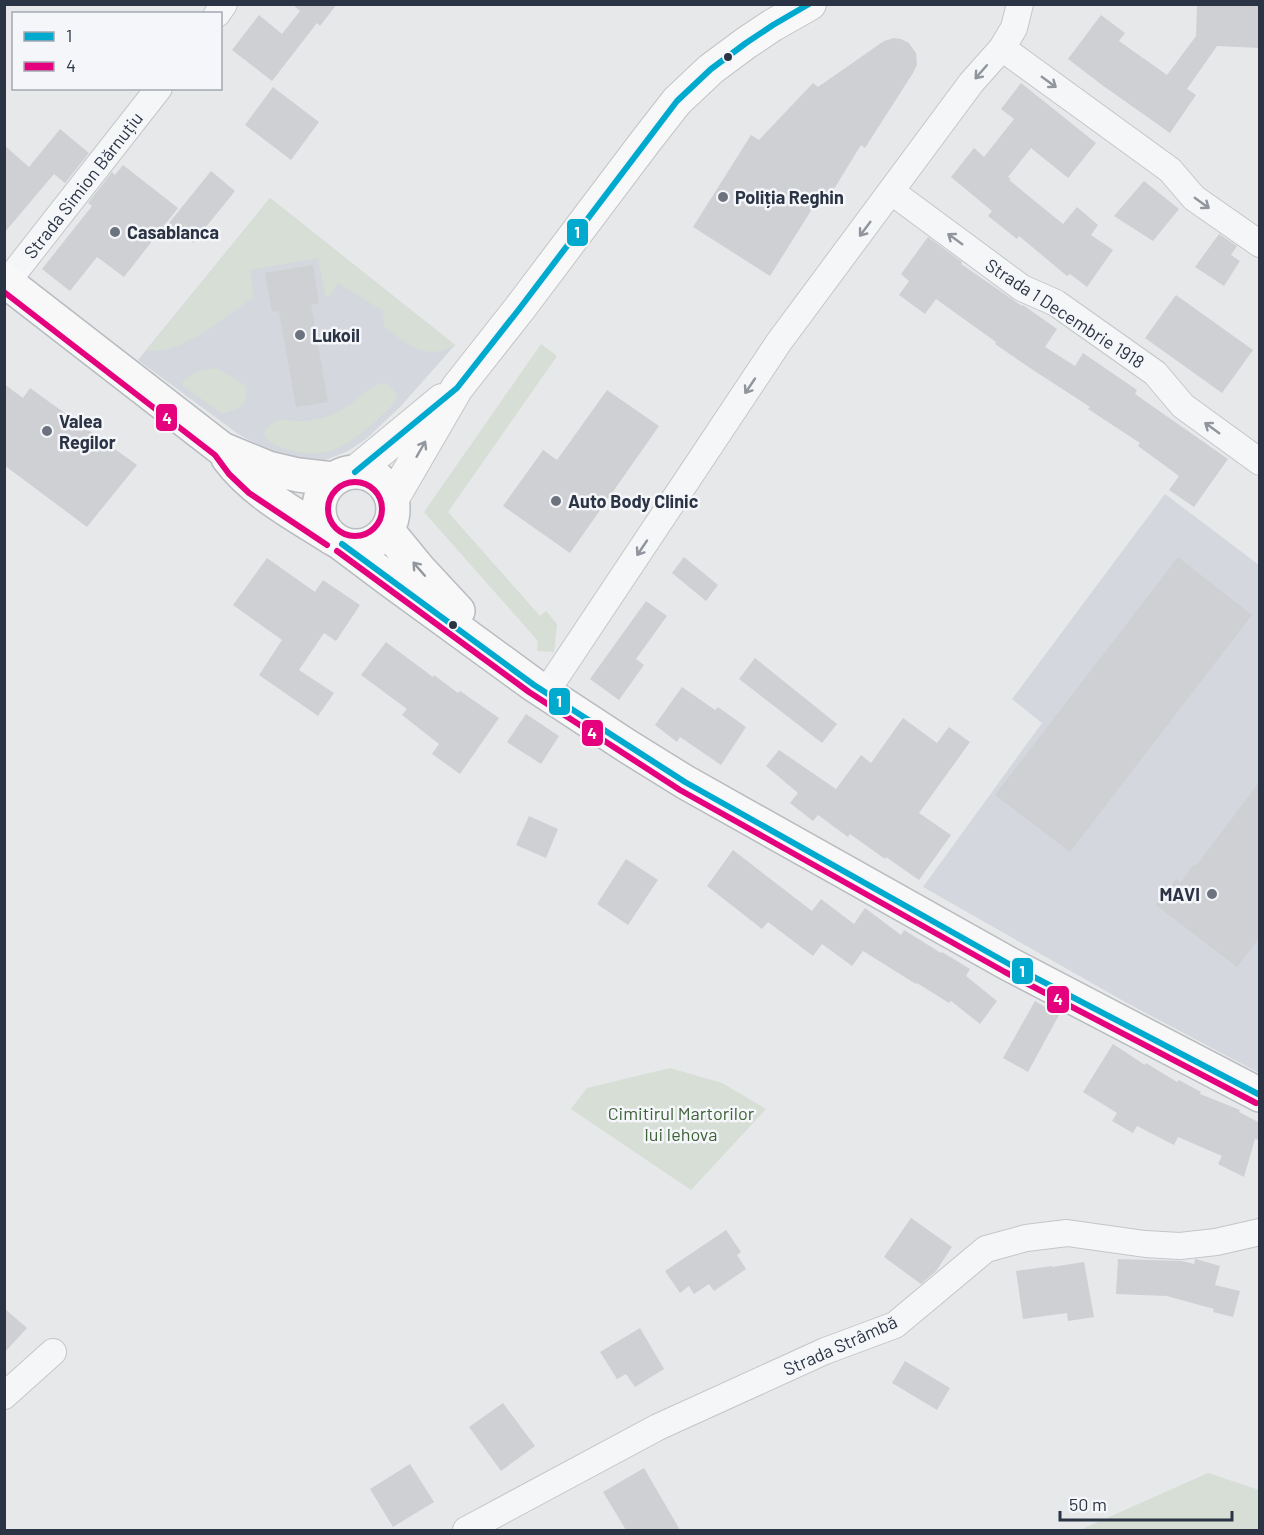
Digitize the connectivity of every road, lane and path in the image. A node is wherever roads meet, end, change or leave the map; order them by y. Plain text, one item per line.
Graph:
1 (810, 4) edge
2 (1020, 4) edge
3 (1002, 48) junction
4 (157, 90) edge
5 (892, 192) junction
6 (1260, 244) edge
7 (6, 281) edge
8 (457, 388) junction
9 (222, 449) junction
10 (1260, 462) edge
11 (344, 476) junction
12 (389, 515) junction
13 (337, 541) junction
14 (540, 688) junction
15 (1260, 1095) edge
16 (1260, 1232) edge
17 (53, 1352) dead end
18 (4, 1396) edge
19 (466, 1530) edge

1 - 8 main road
2 - 3 street
3 -> 5 street
3 -> 6 street
4 - 7 street, Strada Simion Bărnuțiu
10 -> 5 street, Strada 1 Decembrie 1918
5 -> 14 street
7 - 9 highway
8 - 11 main road
12 -> 8 main road
9 - 11 highway
9 - 13 highway
11 - 12 highway
11 - 13 highway
12 - 13 highway
14 -> 12 highway
13 - 14 highway
14 - 15 highway
16 - 19 street, Strada Strâmbă
17 - 18 street

